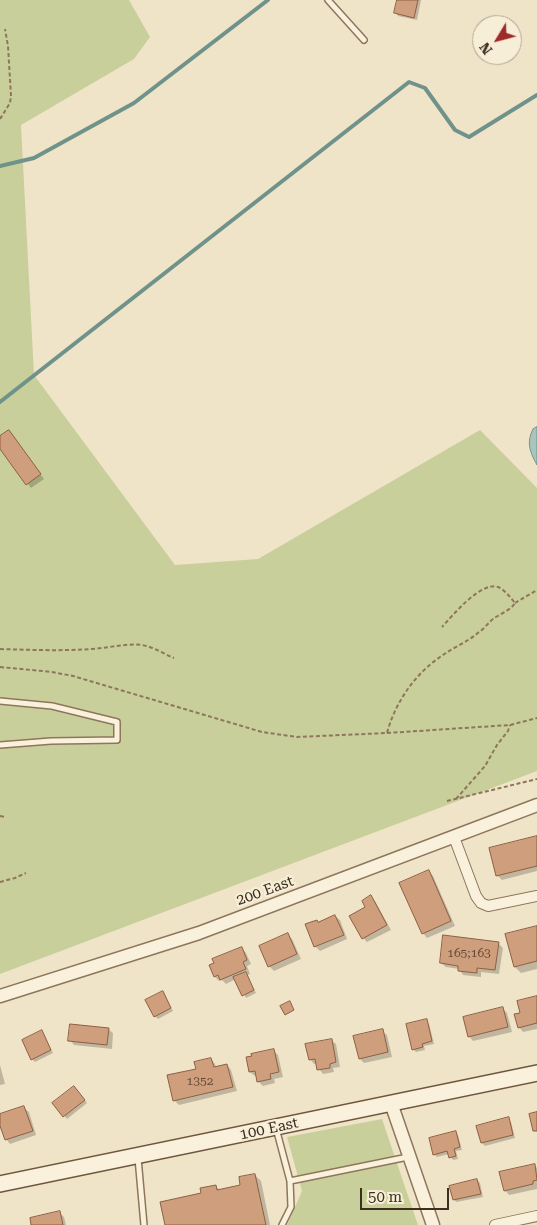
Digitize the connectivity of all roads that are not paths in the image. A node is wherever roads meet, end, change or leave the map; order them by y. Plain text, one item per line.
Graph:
1 (328, 0) edge
2 (364, 40) dead end
3 (0, 702) edge
4 (0, 745) edge
5 (537, 805) edge
6 (454, 837) junction
7 (537, 896) edge
8 (0, 996) edge
9 (537, 1074) edge
10 (391, 1103) junction
11 (275, 1128) junction
12 (138, 1156) junction
13 (409, 1157) junction
14 (290, 1181) junction
15 (0, 1184) edge
16 (537, 1216) edge
17 (144, 1225) edge
18 (282, 1225) edge
19 (433, 1225) edge
20 (495, 1225) edge

1 - 2 lane
3 - 4 lane
5 - 6 street, 200 East
6 - 7 street
6 - 8 street, 200 East
9 - 10 main road, 100 East
10 - 11 main road, 100 East
10 - 13 street
11 - 12 main road, 100 East
11 - 14 lane
12 - 15 main road, 100 East
12 - 17 lane
13 - 14 lane
13 - 19 street
14 - 18 lane
16 - 20 street

